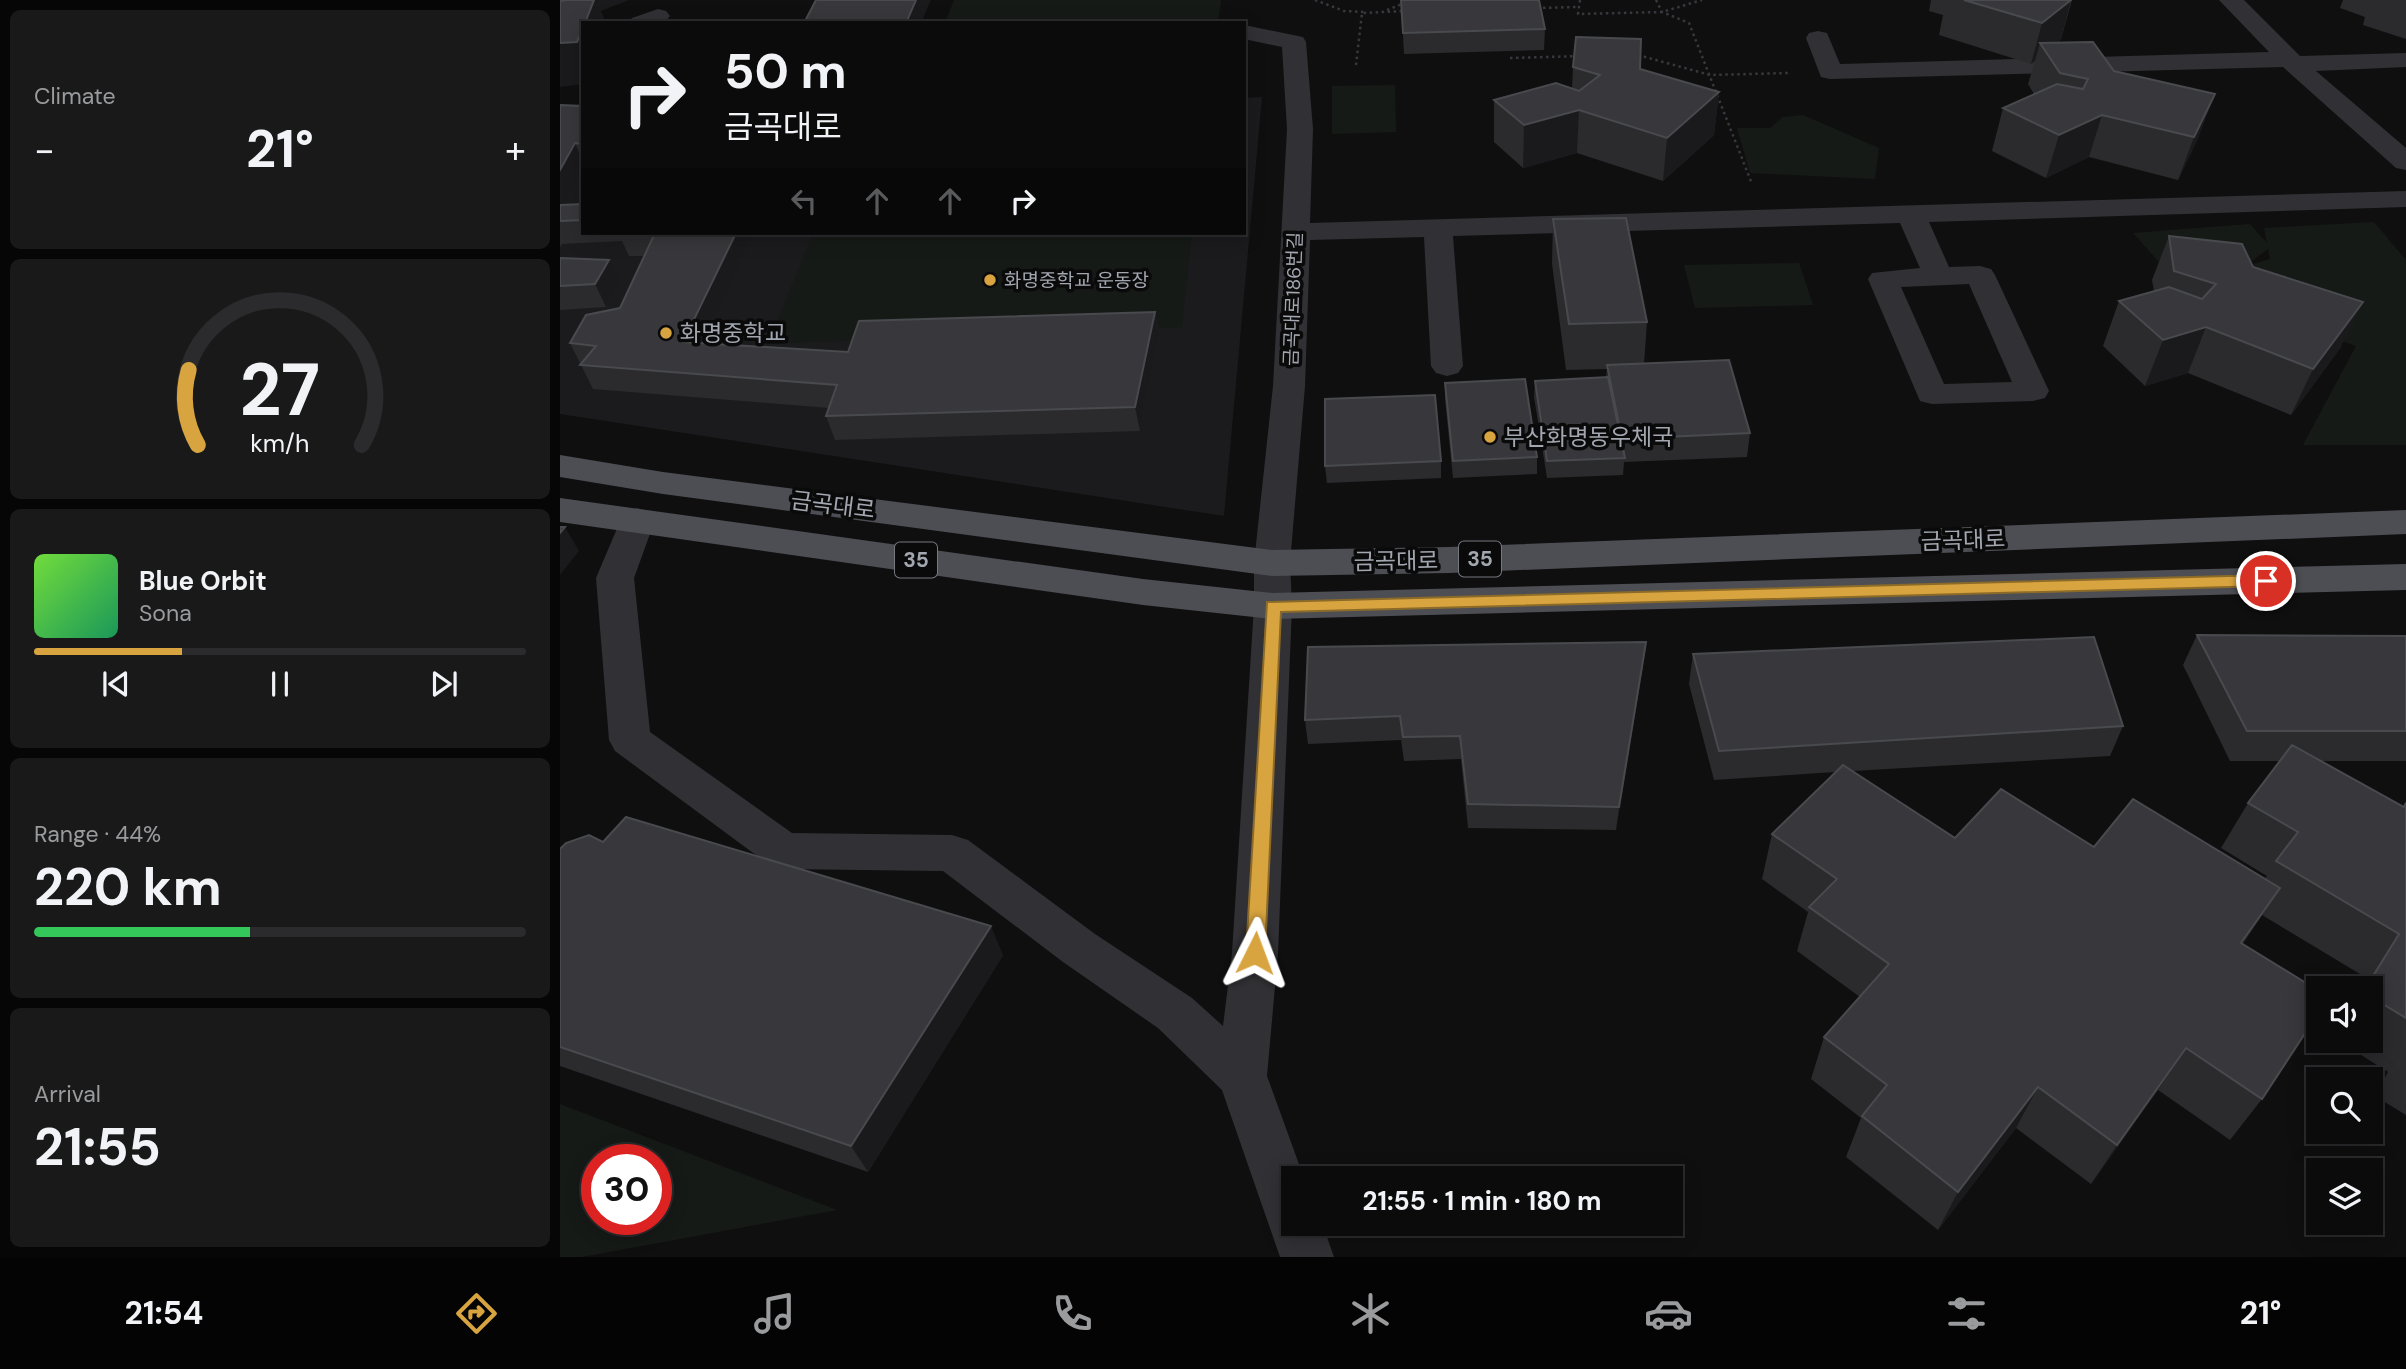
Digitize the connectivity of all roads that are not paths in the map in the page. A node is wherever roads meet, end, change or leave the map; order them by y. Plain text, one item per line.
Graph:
1 (2231, 0) edge
2 (1246, 25) edge
3 (1818, 38) dead end
4 (2406, 60) edge
5 (2291, 61) junction
6 (2406, 162) edge
7 (2406, 199) edge
8 (1911, 215) junction
9 (1438, 228) junction
10 (1296, 232) junction
11 (1938, 276) junction
12 (1447, 366) dead end
13 (560, 466) edge
14 (560, 510) edge
15 (637, 520) junction
16 (2406, 522) edge
17 (1272, 563) junction
18 (2406, 577) edge
19 (1273, 606) junction
20 (1242, 1076) junction
21 (1281, 1185) edge
22 (1299, 1236) edge
23 (1307, 1257) edge

1 - 5 street
2 - 10 street, 금곡대로186번길
3 - 5 street
4 - 5 street
5 - 6 street
7 - 8 street
8 - 9 street
8 - 11 street
9 - 10 street
9 - 12 street
10 - 17 street, 금곡대로186번길
11 - 11 street
13 - 17 main road, 금곡대로 / 35
14 - 15 main road, 금곡대로 / 35
15 - 19 main road, 금곡대로 / 35
15 - 20 street
16 - 17 main road, 금곡대로 / 35
17 - 19 street, 금곡대로186번길
18 - 19 main road, 금곡대로 / 35
19 - 20 street, 금곡대로186번길
20 - 21 street
22 - 23 street

